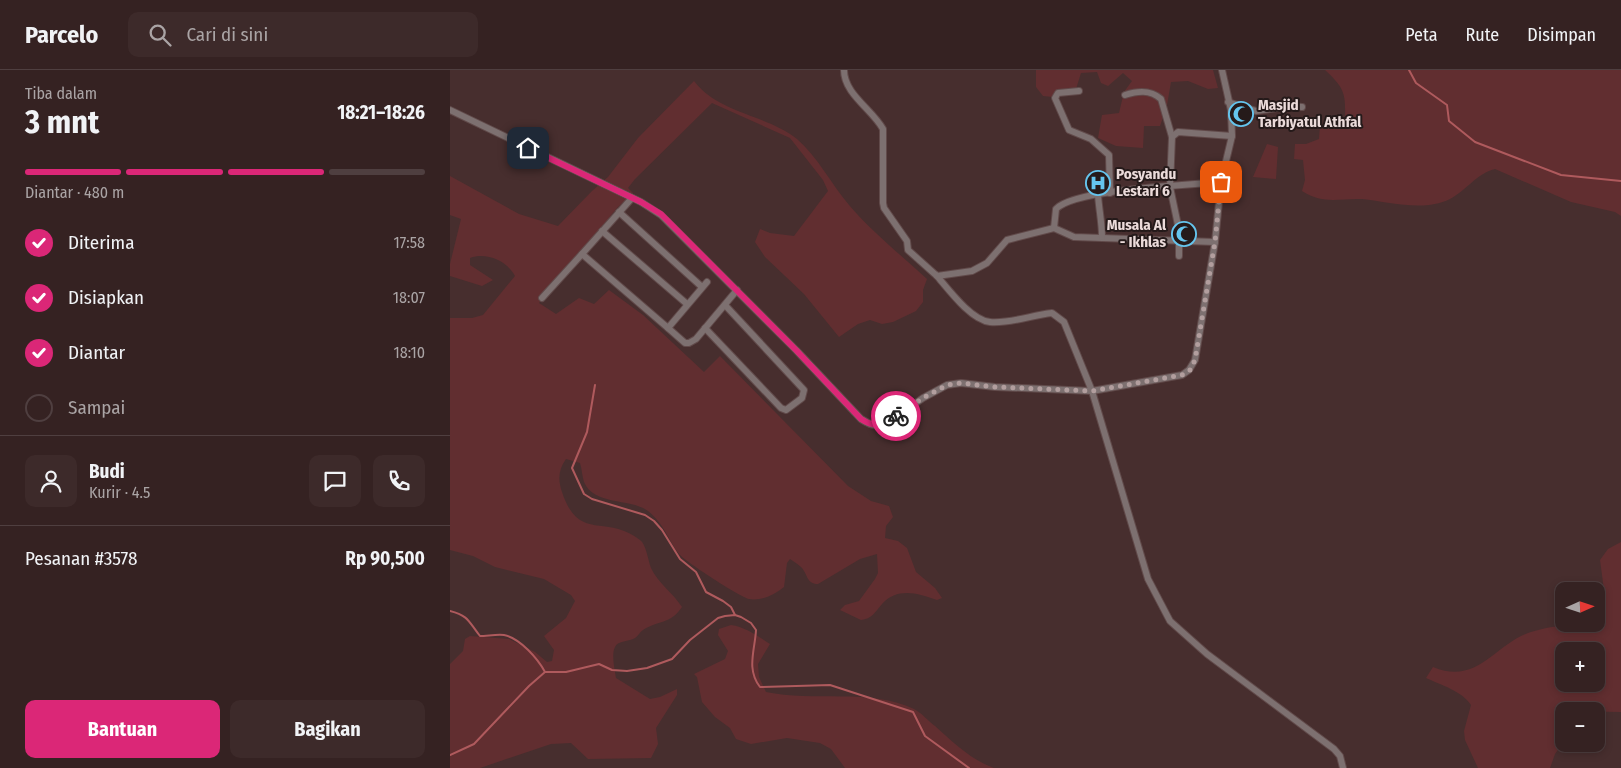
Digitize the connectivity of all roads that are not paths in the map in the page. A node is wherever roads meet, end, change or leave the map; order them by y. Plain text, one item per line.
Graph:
1 (844, 70) edge
2 (1222, 70) edge
3 (1079, 91) dead end
4 (1125, 95) dead end
5 (1228, 102) junction
6 (1302, 107) dead end
7 (450, 110) edge
8 (1232, 136) junction
9 (1172, 138) junction
10 (1221, 182) junction
11 (1170, 187) junction
12 (1110, 193) junction
13 (1098, 195) junction
14 (632, 198) junction
15 (619, 212) junction
16 (1054, 228) junction
17 (602, 231) junction
18 (1102, 237) junction
19 (1179, 241) junction
20 (1215, 242) junction
21 (582, 254) junction
22 (1179, 256) dead end
23 (937, 276) junction
24 (707, 282) dead end
25 (702, 288) junction
26 (737, 290) junction
27 (542, 298) dead end
28 (687, 304) junction
29 (725, 304) junction
30 (668, 328) junction
31 (705, 328) junction
32 (1092, 391) junction
33 (1343, 768) edge

1 - 23 street
2 - 5 street
3 - 12 street
4 - 9 street
5 - 6 street
5 - 8 street
7 - 14 street
8 - 9 street
8 - 10 street
9 - 11 street
10 - 11 street
10 - 20 street
11 - 12 street
11 - 19 street
12 - 13 street
13 - 16 street
13 - 18 street
14 - 15 street
14 - 26 street
15 - 17 street
15 - 25 street
16 - 18 street
16 - 23 street
17 - 21 street
17 - 28 street
18 - 19 street
19 - 20 street
19 - 22 street
20 - 32 street
21 - 27 street
21 - 30 street
23 - 32 street
24 - 25 street
25 - 28 street
26 - 29 street
26 - 32 street
28 - 30 street
29 - 31 street
29 - 31 street
30 - 31 street
32 - 33 street

